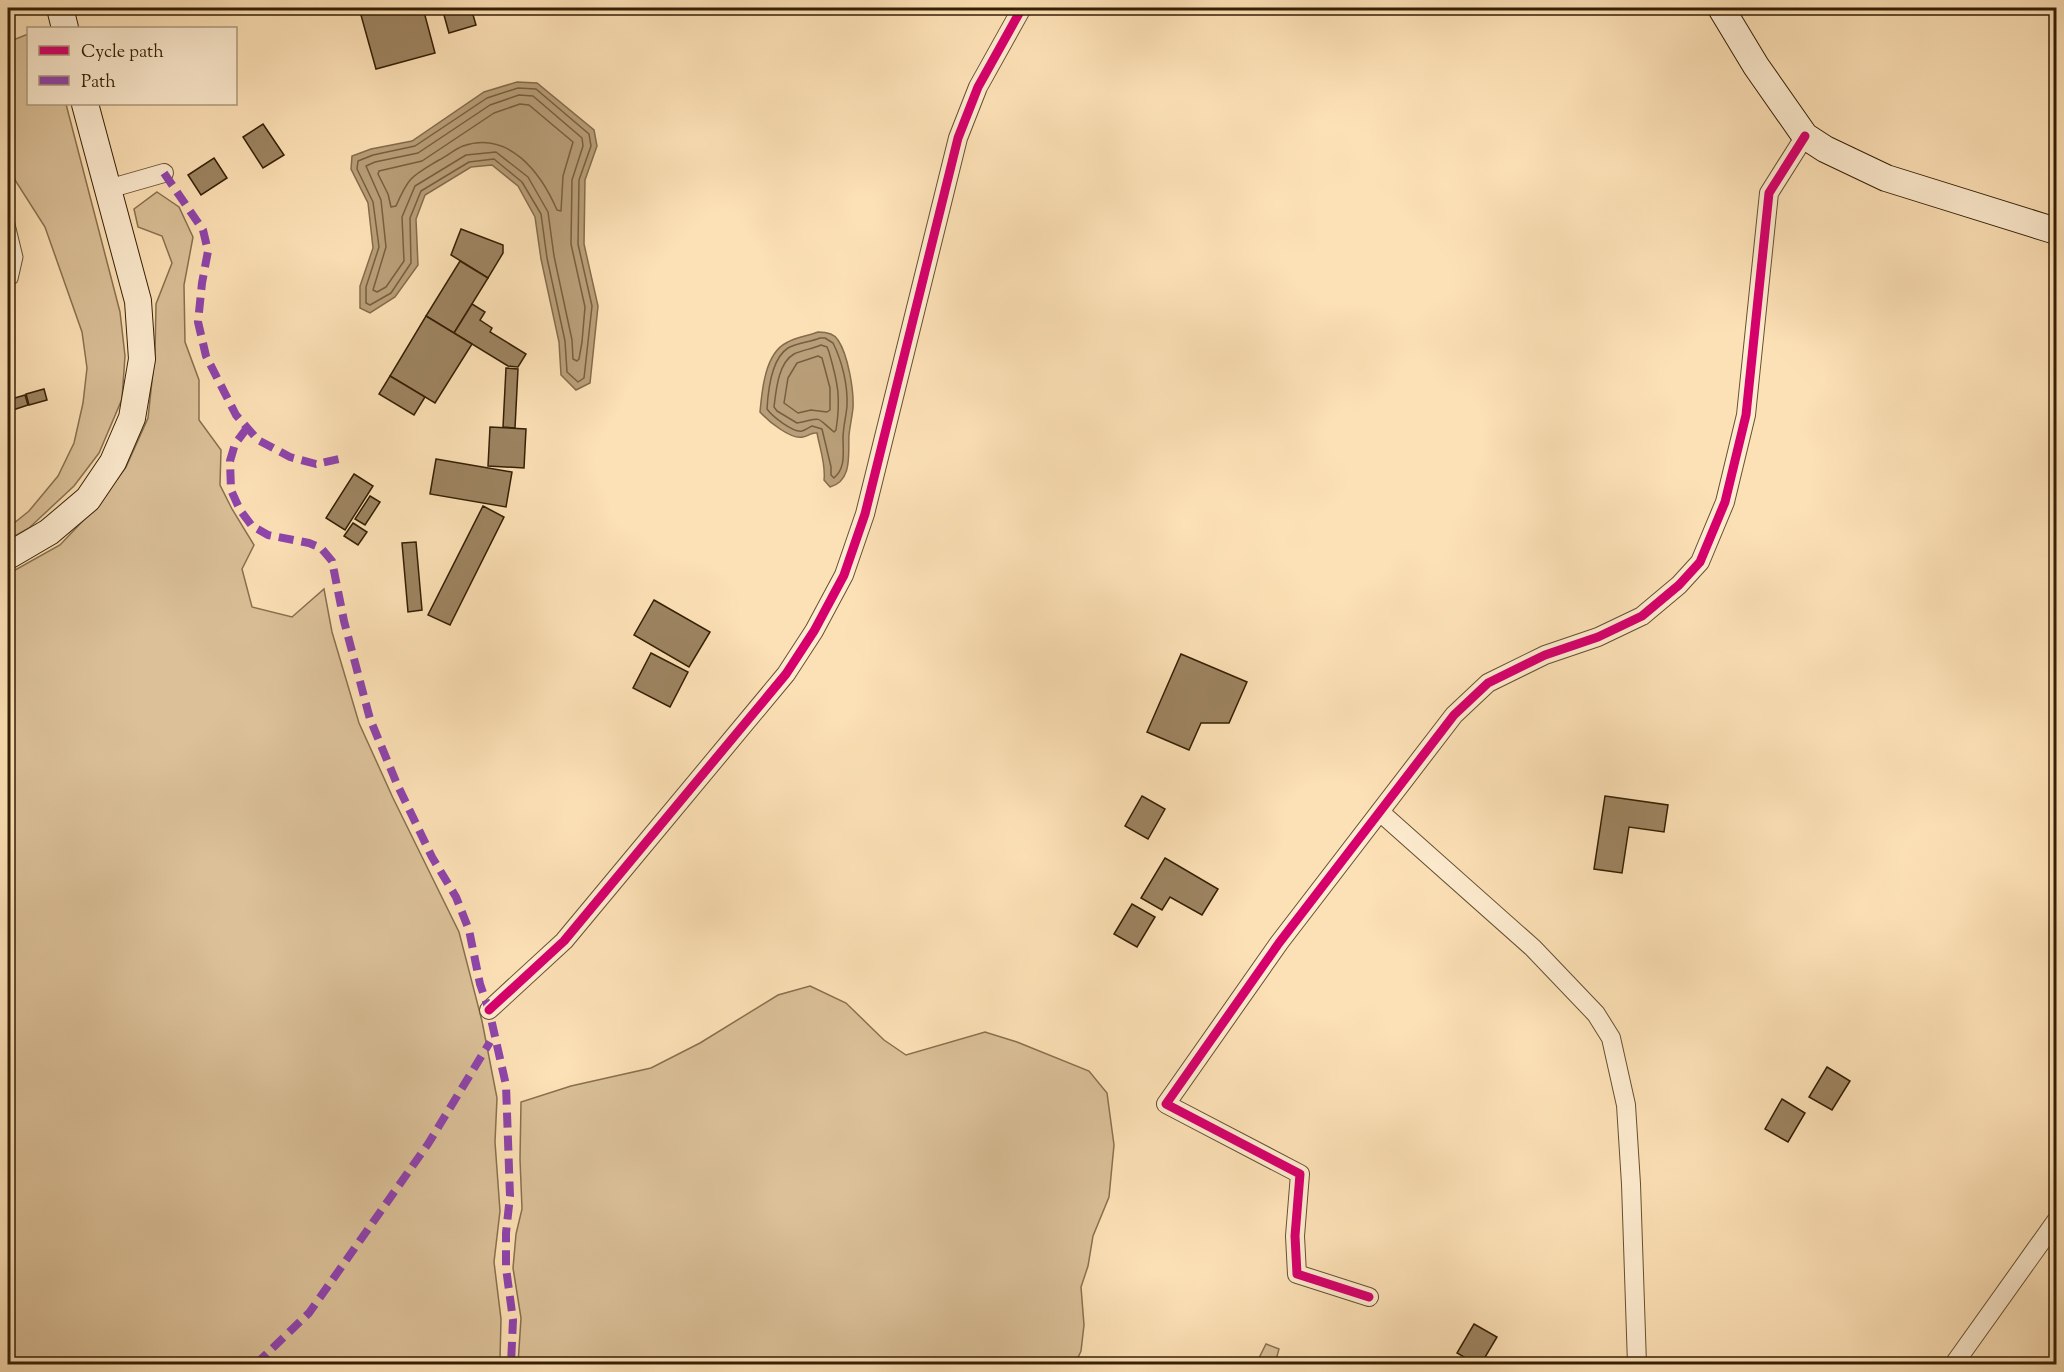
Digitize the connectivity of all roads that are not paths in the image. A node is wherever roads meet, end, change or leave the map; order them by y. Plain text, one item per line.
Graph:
1 (60, 8) edge
2 (1022, 8) edge
3 (1721, 8) edge
4 (65, 27) edge
5 (85, 105) edge
6 (1805, 135) junction
7 (164, 173) dead end
8 (108, 189) junction
9 (8, 216) edge
10 (2056, 231) edge
11 (8, 281) edge
12 (8, 556) edge
13 (1380, 812) junction
14 (489, 1010) dead end
15 (2056, 1221) edge
16 (1369, 1297) dead end
17 (1637, 1365) edge
18 (1954, 1365) edge

1 - 4 street
2 - 14 street
3 - 6 street
5 - 8 street
6 - 10 street
6 - 13 street
7 - 8 street
8 - 12 street
9 - 11 lane
13 - 16 street
13 - 17 street
15 - 18 street

